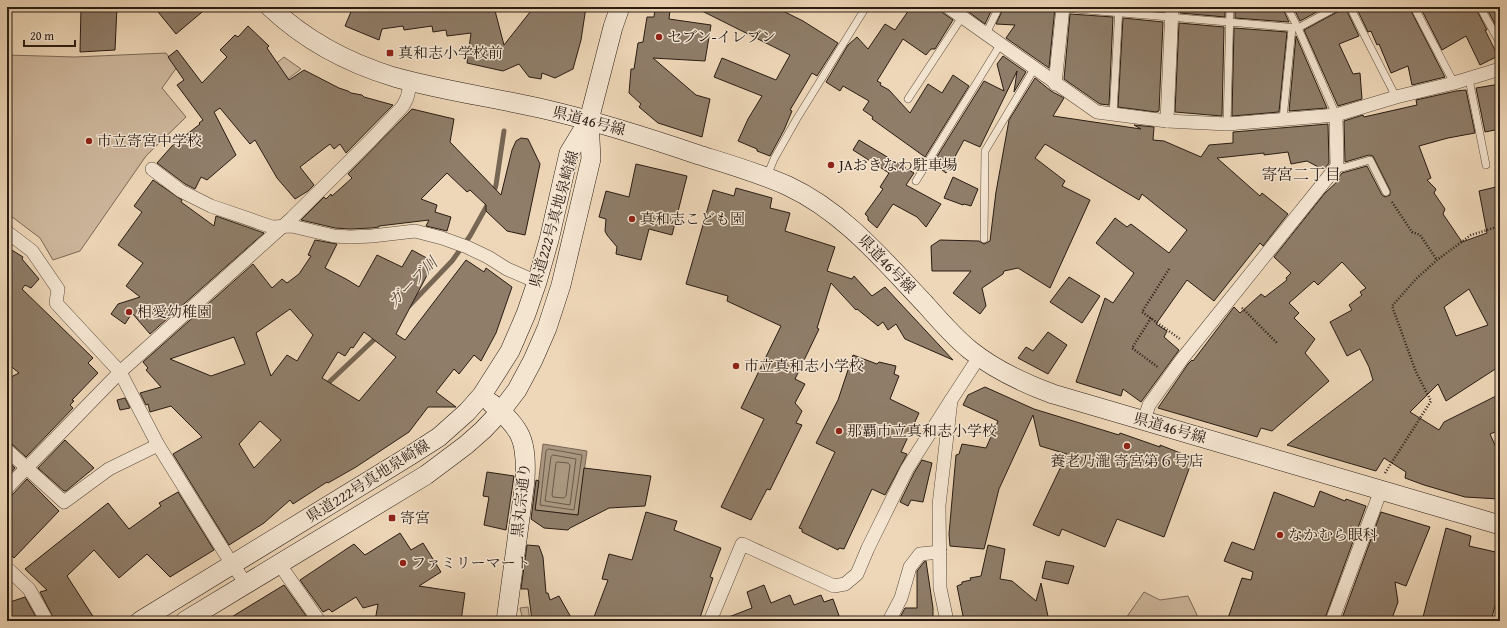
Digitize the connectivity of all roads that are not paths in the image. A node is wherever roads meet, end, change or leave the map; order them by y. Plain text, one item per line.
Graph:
1 (270, 7) edge
2 (620, 7) edge
3 (866, 7) edge
4 (948, 7) edge
5 (1000, 7) edge
6 (1230, 7) edge
7 (1287, 7) edge
8 (1337, 7) edge
9 (1350, 7) edge
10 (1414, 7) edge
11 (1480, 7) edge
12 (1063, 8) edge
13 (1119, 10) edge
14 (1172, 12) edge
15 (962, 17) junction
16 (1229, 23) junction
17 (1295, 28) junction
18 (986, 34) junction
19 (1500, 43) edge
20 (1000, 45) junction
21 (1034, 69) junction
22 (1500, 69) edge
23 (1469, 79) junction
24 (411, 81) junction
25 (1454, 83) junction
26 (1055, 84) junction
27 (1396, 97) junction
28 (908, 99) dead end
29 (1113, 115) junction
30 (1336, 115) junction
31 (1283, 119) junction
32 (589, 120) junction
33 (1167, 121) junction
34 (1227, 124) junction
35 (1486, 165) dead end
36 (1337, 166) junction
37 (152, 169) dead end
38 (766, 177) junction
39 (916, 181) dead end
40 (1386, 192) road end
41 (281, 227) junction
42 (8, 234) edge
43 (984, 239) dead end
44 (538, 282) junction
45 (979, 357) junction
46 (120, 372) junction
47 (482, 396) junction
48 (951, 400) junction
49 (501, 411) junction
50 (1144, 420) junction
51 (158, 445) junction
52 (7, 450) edge
53 (26, 468) junction
54 (1381, 484) junction
55 (7, 488) edge
56 (1500, 525) edge
57 (940, 552) junction
58 (234, 564) junction
59 (280, 565) junction
60 (7, 568) edge
61 (246, 584) junction
62 (47, 621) edge
63 (140, 621) edge
64 (185, 621) edge
65 (319, 621) edge
66 (506, 621) edge
67 (710, 621) edge
68 (889, 621) edge
69 (947, 621) edge
70 (1332, 621) edge

1 - 24 main road, 県道46号線
2 - 32 main road
3 - 38 lane
4 - 15 street
5 - 18 lane
6 - 16 lane
7 - 17 lane
8 - 17 lane
9 - 27 lane
10 - 25 lane
11 - 19 lane
12 - 13 lane
12 - 26 street
13 - 14 lane
13 - 29 lane
14 - 16 lane
14 - 33 street
15 - 18 street
15 - 28 lane
16 - 17 lane
16 - 34 lane
17 - 30 lane
17 - 31 lane
18 - 20 street
20 - 21 street
20 - 39 lane
21 - 26 street
21 - 43 lane
22 - 23 street
23 - 25 street
23 - 35 lane
24 - 32 main road, 県道46号線
24 - 41 street
25 - 27 street
26 - 29 street
27 - 30 street
29 - 33 street
30 - 31 street
30 - 36 street
31 - 34 street
32 - 38 main road, 県道46号線
32 - 44 main road, 県道222号真地泉崎線
32 - 49 main road, 県道222号真地泉崎線
33 - 34 street
36 - 40 lane
36 - 50 street
37 - 41 street
38 - 45 main road, 県道46号線
41 - 44 street
41 - 46 street
42 - 46 street
44 - 47 main road, 県道222号真地泉崎線
45 - 48 street
45 - 50 main road, 県道46号線
46 - 51 street
46 - 53 street
47 - 49 main road, 黒丸宗通り
47 - 58 main road, 県道222号真地泉崎線
48 - 57 street
48 - 67 street
49 - 59 main road, 県道222号真地泉崎線
49 - 66 main road, 黒丸宗通り
50 - 54 main road, 県道46号線
51 - 53 street
51 - 58 street
52 - 53 street
53 - 55 street
54 - 56 main road, 県道46号線
54 - 70 street
57 - 68 street
57 - 69 street
58 - 61 street
58 - 63 main road, 県道222号真地泉崎線
59 - 61 main road, 県道222号真地泉崎線
59 - 65 street
60 - 62 street
61 - 64 main road, 県道222号真地泉崎線

